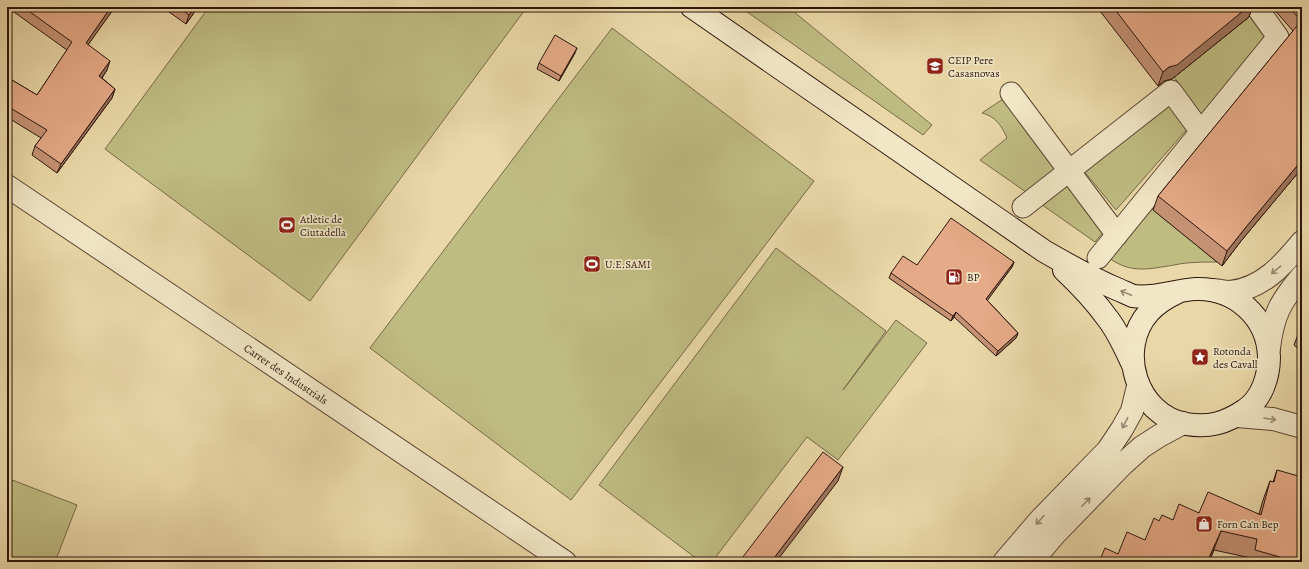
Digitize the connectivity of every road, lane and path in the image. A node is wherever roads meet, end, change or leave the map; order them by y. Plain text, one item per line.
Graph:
1 (692, 7) edge
2 (1258, 10) dead end
3 (1012, 93) dead end
4 (1201, 132) junction
5 (1069, 171) junction
6 (7, 186) edge
7 (1023, 207) dead end
8 (1117, 235) junction
9 (1302, 242) edge
10 (1044, 251) junction
11 (1098, 258) dead end
12 (1302, 276) edge
13 (1212, 290) junction
14 (1178, 292) junction
15 (1269, 348) junction
16 (1132, 363) junction
17 (1138, 386) junction
18 (1237, 416) junction
19 (1183, 423) junction
20 (1302, 427) edge
21 (565, 562) edge
22 (1004, 562) edge
23 (1031, 562) edge

1 - 10 street
2 - 4 street
3 - 5 street
4 - 5 street
4 - 8 street
5 - 7 street
5 - 8 street
6 - 21 street, Carrer des Industrials
8 - 11 street
9 -> 13 street
14 -> 10 street
10 - 16 street
12 - 15 street
13 - 14 street
13 - 15 street
14 - 16 street
15 - 18 street
16 - 17 street
17 - 19 street
17 -> 22 street
18 - 19 street
18 -> 20 street
23 -> 19 street

